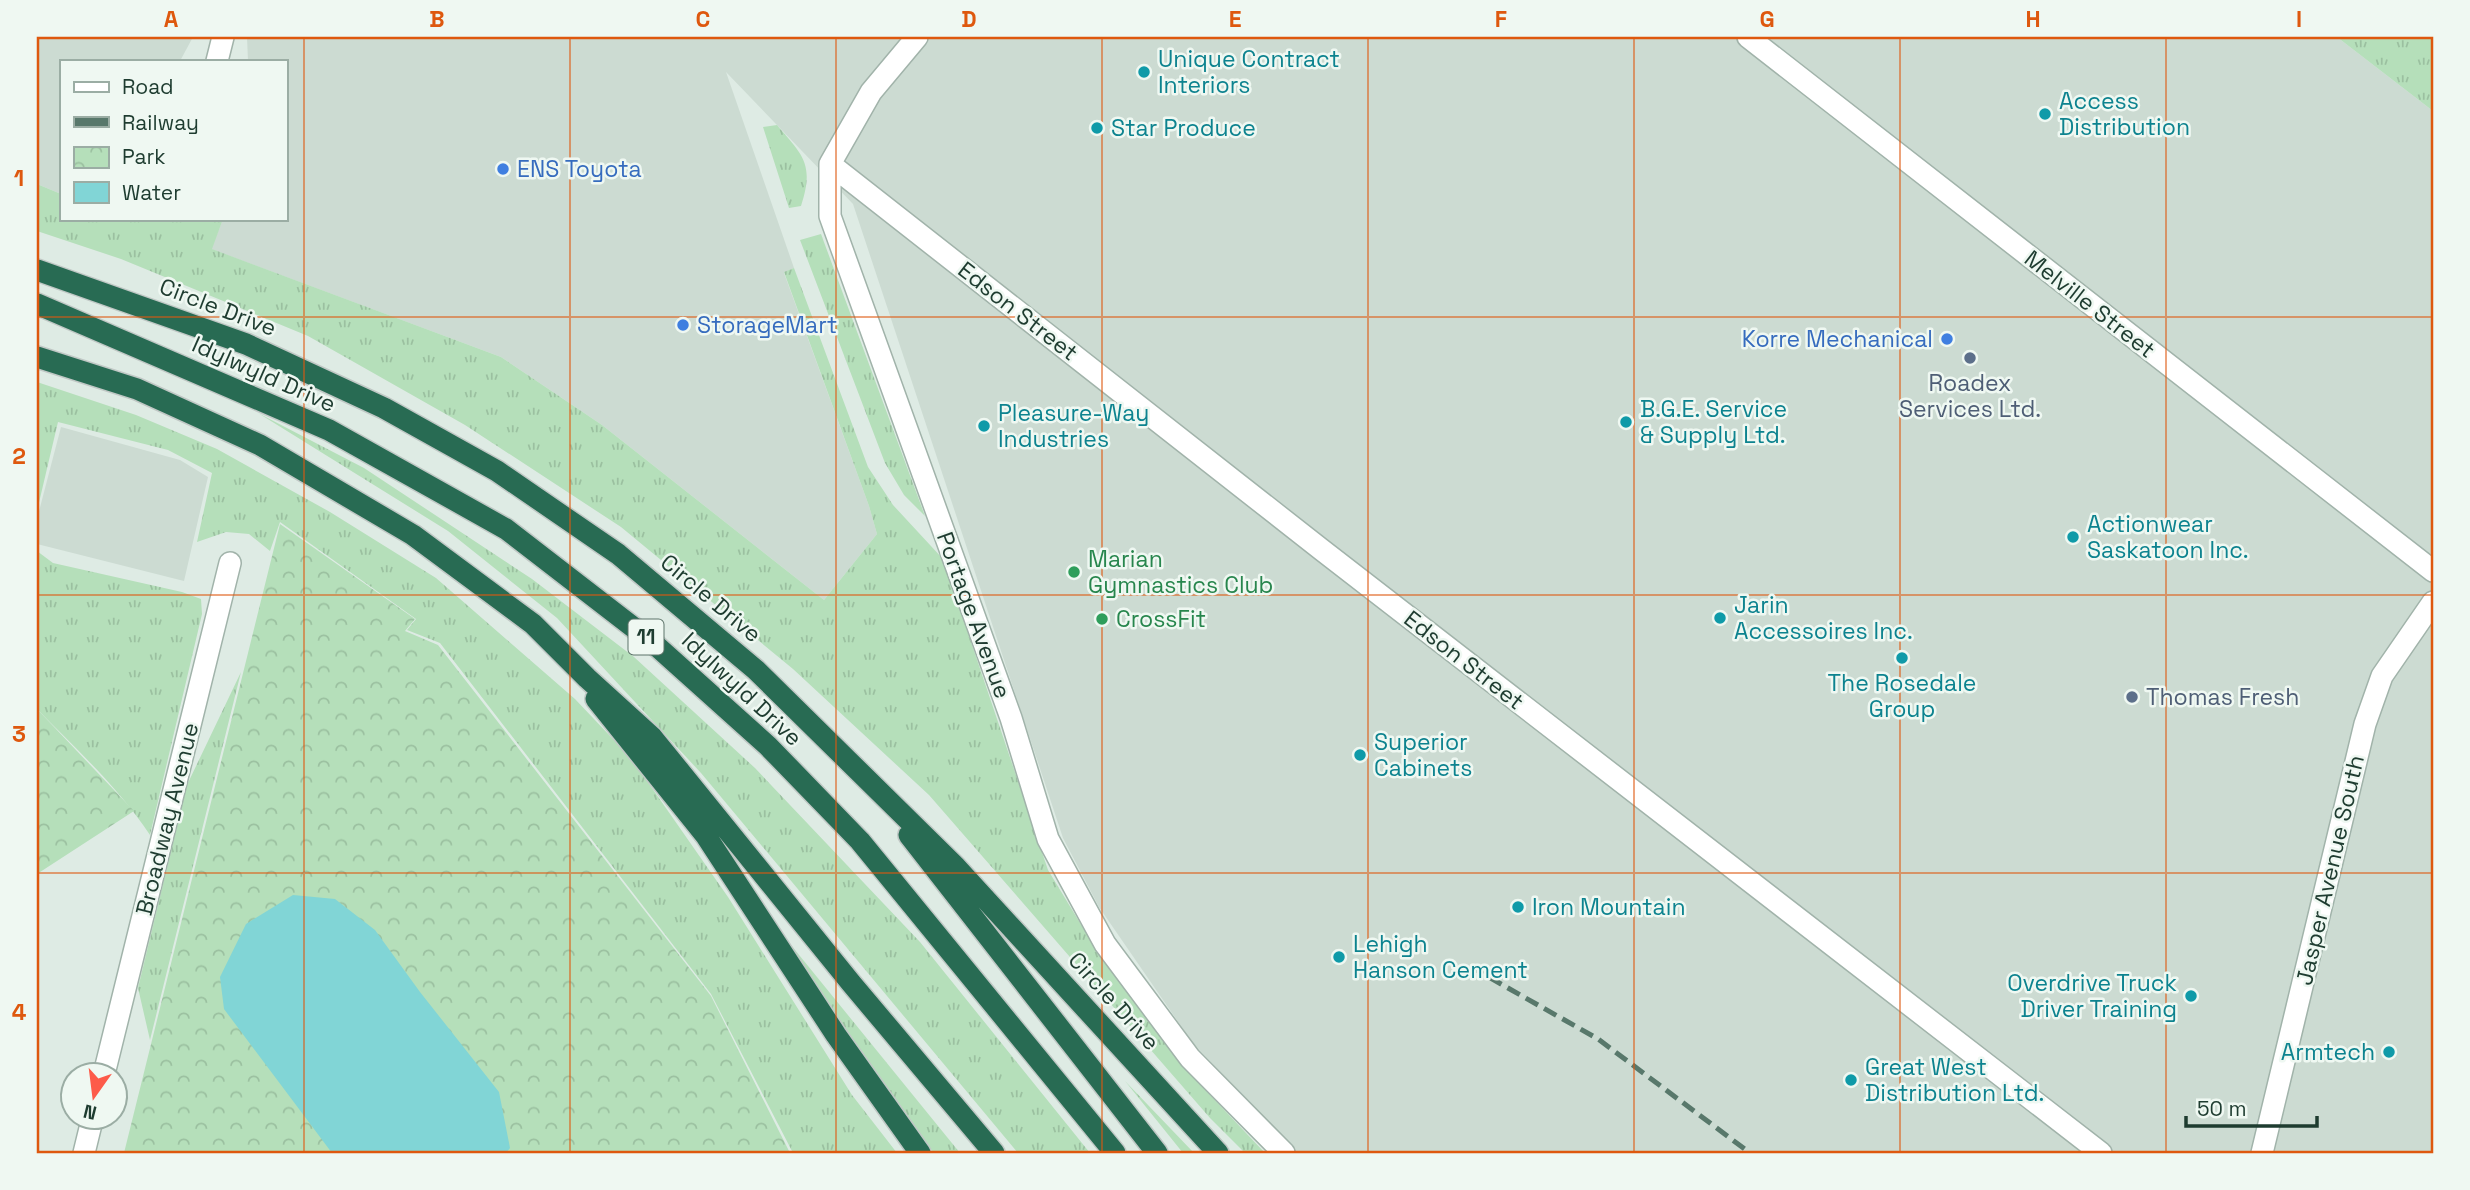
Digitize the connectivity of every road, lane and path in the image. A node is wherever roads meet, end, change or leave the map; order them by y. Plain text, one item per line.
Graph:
1 (223, 37) edge
2 (917, 37) edge
3 (1748, 37) edge
4 (217, 60) edge
5 (830, 164) junction
6 (37, 270) edge
7 (37, 304) edge
8 (37, 359) edge
9 (230, 563) dead end
10 (2433, 571) edge
11 (2433, 602) edge
12 (587, 678) junction
13 (863, 775) junction
14 (107, 1060) edge
15 (90, 1130) edge
16 (84, 1153) edge
17 (920, 1153) edge
18 (994, 1153) edge
19 (1115, 1153) edge
20 (1157, 1153) edge
21 (1218, 1153) edge
22 (1284, 1153) edge
23 (2101, 1153) edge
24 (2262, 1153) edge

1 - 4 street
2 - 5 street, Portage Avenue
3 - 10 street, Melville Street
5 - 22 street, Portage Avenue
5 - 23 street, Edson Street
6 - 13 highway, Circle Drive / 11
7 - 19 highway, Idylwyld Drive / 11
8 - 12 highway
9 - 14 street, Broadway Avenue
11 - 24 street, Jasper Avenue South
12 - 17 highway
12 - 18 highway
13 - 20 highway, 11
13 - 21 highway, Circle Drive / 11
15 - 16 street

